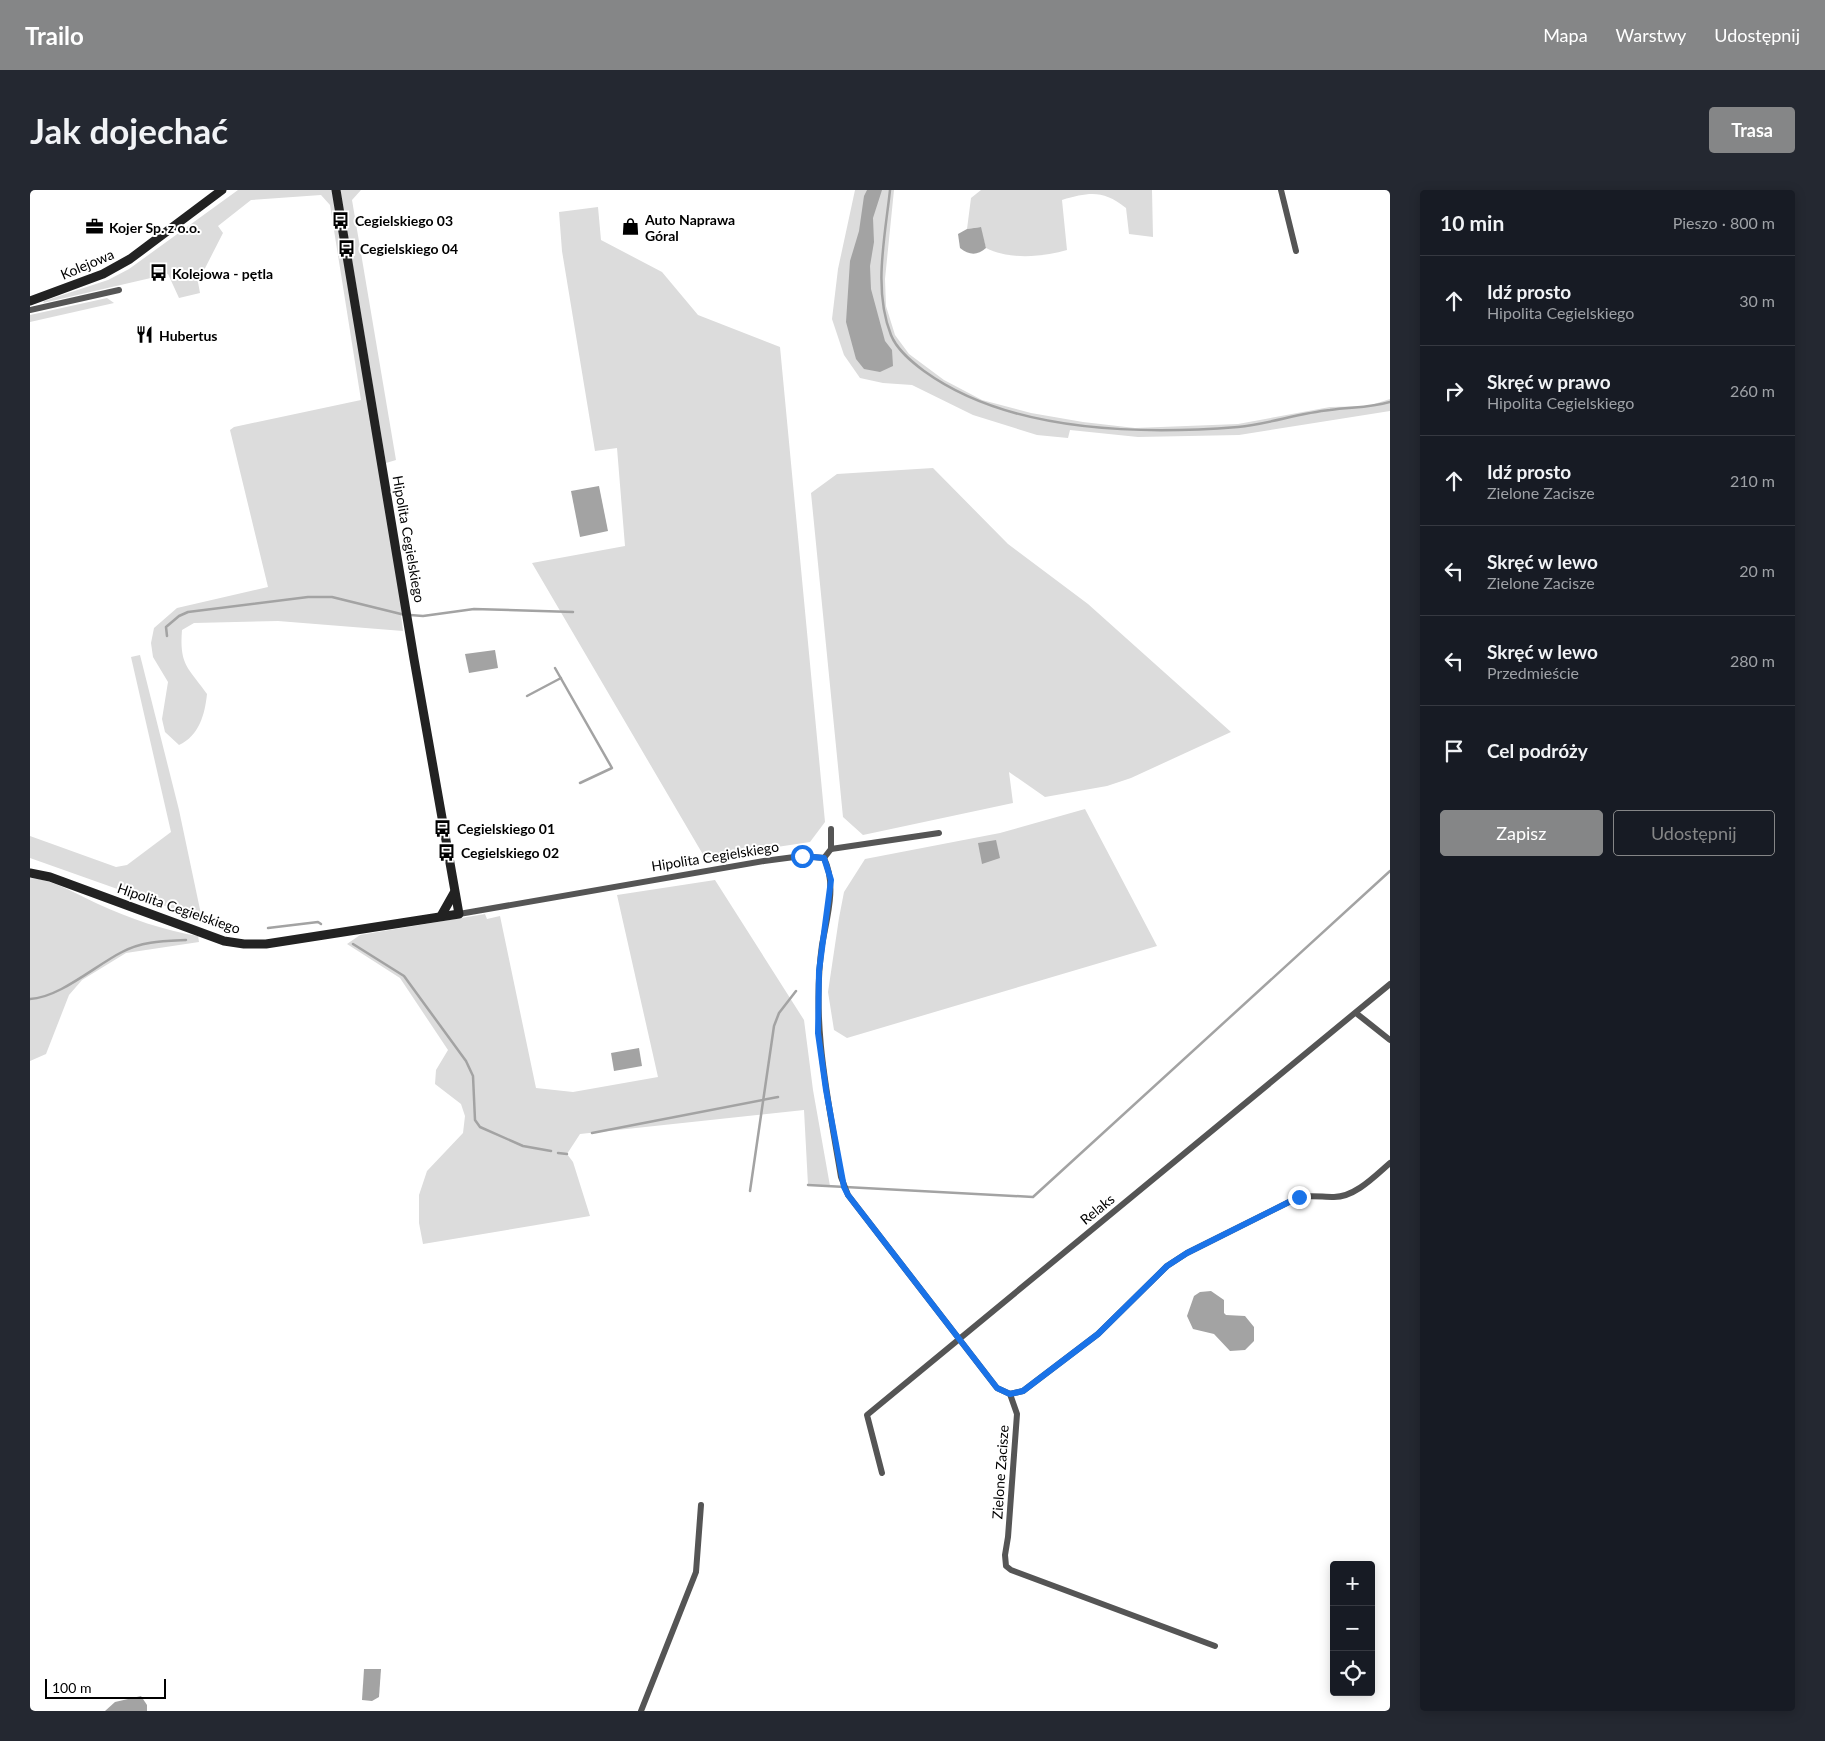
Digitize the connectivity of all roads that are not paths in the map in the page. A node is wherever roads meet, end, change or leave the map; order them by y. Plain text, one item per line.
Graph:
1 (222, 190) edge
2 (336, 190) edge
3 (1281, 190) edge
4 (1296, 251) dead end
5 (120, 290) dead end
6 (30, 301) edge
7 (30, 310) edge
8 (831, 829) dead end
9 (939, 834) dead end
10 (831, 849) junction
11 (824, 858) junction
12 (30, 873) edge
13 (454, 893) junction
14 (459, 914) junction
15 (441, 916) junction
16 (1390, 984) edge
17 (1356, 1014) junction
18 (1390, 1040) edge
19 (1390, 1164) edge
20 (959, 1338) junction
21 (1010, 1394) junction
22 (882, 1473) dead end
23 (701, 1505) dead end
24 (1215, 1646) dead end
25 (641, 1711) edge

1 - 6 street, Kolejowa
2 - 13 street, Hipolita Cegielskiego
3 - 4 street
5 - 7 street, Kolejowa
8 - 10 street
9 - 10 street
10 - 11 street
11 - 14 street, Hipolita Cegielskiego
11 - 20 street
12 - 15 street, Hipolita Cegielskiego
13 - 14 street, Hipolita Cegielskiego
13 - 15 street
14 - 15 street, Hipolita Cegielskiego
16 - 17 street, Relaks
17 - 18 street
17 - 20 street, Relaks
19 - 21 street
20 - 21 street
20 - 22 street, Relaks
21 - 24 street, Zielone Zacisze
23 - 25 street

